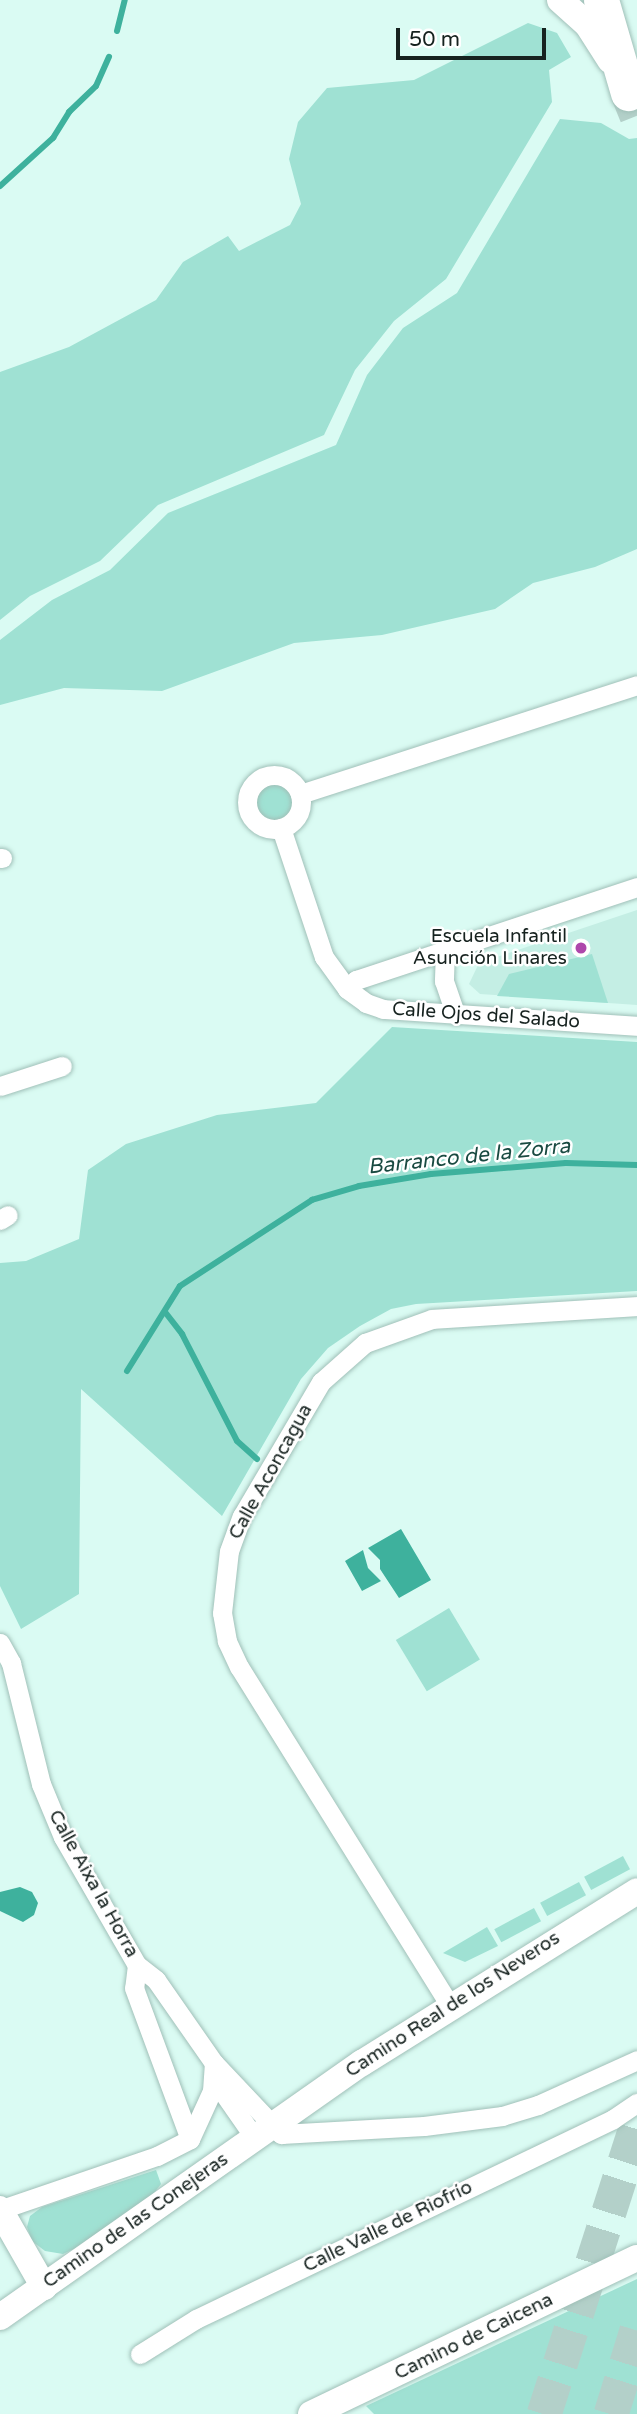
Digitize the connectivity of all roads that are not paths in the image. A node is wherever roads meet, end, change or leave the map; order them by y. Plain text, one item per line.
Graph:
1 (559, 0) edge
2 (601, 0) edge
3 (628, 93) joint
4 (637, 685) edge
5 (300, 794) junction
6 (281, 828) junction
7 (637, 887) edge
8 (445, 950) junction
9 (347, 989) junction
10 (456, 1015) junction
11 (637, 1026) edge
12 (62, 1066) dead end
13 (0, 1086) edge
14 (637, 1306) edge
15 (0, 1643) edge
16 (637, 1891) edge
17 (137, 1965) junction
18 (449, 2004) junction
19 (635, 2065) edge
20 (214, 2070) junction
21 (304, 2102) junction
22 (637, 2103) edge
23 (330, 2129) junction
24 (263, 2131) junction
25 (190, 2138) junction
26 (1, 2208) edge
27 (637, 2258) edge
28 (44, 2287) junction
29 (0, 2317) edge
30 (140, 2354) dead end
31 (311, 2414) edge

1 - 3 street
2 - 3 highway
4 - 5 street
5 - 6 street
5 - 6 street
6 - 9 street, Calle Ojos del Salado
7 - 8 street
8 - 9 street
8 - 10 street
9 - 10 street, Calle Ojos del Salado
10 - 11 street, Calle Ojos del Salado
12 - 13 street
14 - 18 street, Calle Aconcagua
15 - 17 street, Calle Aixa la Horra
16 - 18 street, Camino Real de los Neveros
17 - 20 street, Calle Aixa la Horra
17 - 25 street, Calle Aixa la Horra
18 - 21 street, Camino Real de los Neveros
19 - 23 street
20 - 24 street, Calle Aixa la Horra
20 - 25 street
21 - 23 street
21 - 24 street, Camino Real de los Neveros
22 - 30 street, Calle Valle de Riofrío
23 - 24 street
24 - 28 street, Camino de las Conejeras
25 - 26 street
26 - 28 street
27 - 31 street, Camino de Caicena
28 - 29 street, Camino de las Conejeras

